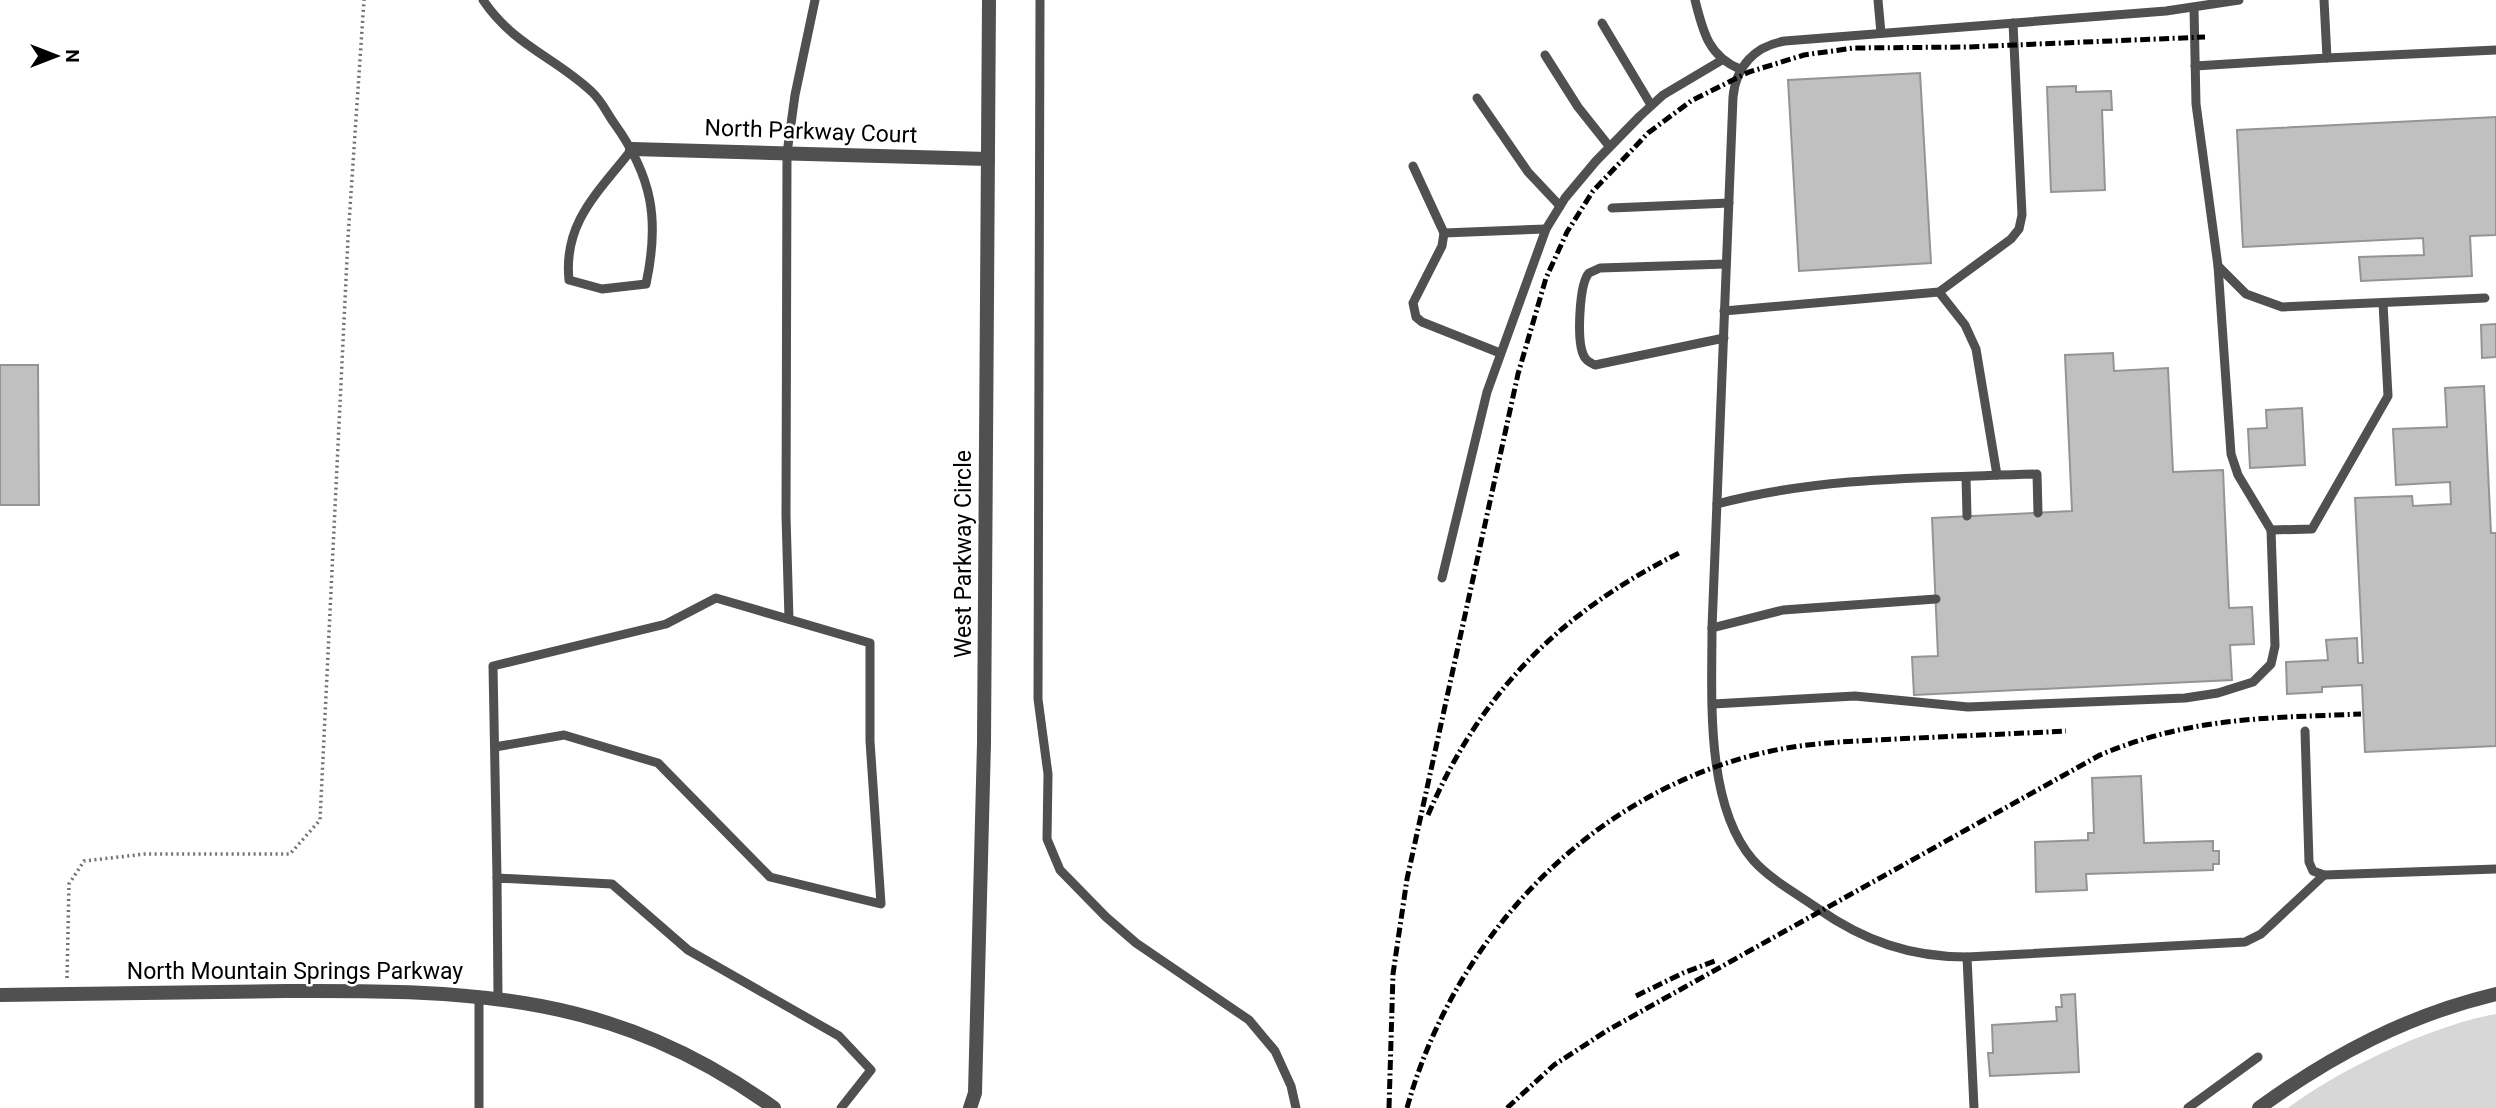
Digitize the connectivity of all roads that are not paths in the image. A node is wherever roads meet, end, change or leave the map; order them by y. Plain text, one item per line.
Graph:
1 (483, 0) edge
2 (815, 0) edge
3 (989, 0) edge
4 (1040, 0) edge
5 (1695, 0) edge
6 (1878, 0) edge
7 (2144, 0) edge
8 (2239, 0) edge
9 (2325, 0) edge
10 (2194, 8) junction
11 (2145, 13) junction
12 (1602, 23) dead end
13 (2013, 23) junction
14 (1881, 33) junction
15 (2496, 50) edge
16 (1545, 55) dead end
17 (2327, 58) junction
18 (1722, 60) junction
19 (2195, 66) junction
20 (1740, 69) junction
21 (1477, 98) dead end
22 (1651, 105) junction
23 (1609, 146) junction
24 (632, 149) junction
25 (787, 153) junction
26 (988, 159) junction
27 (1413, 166) dead end
28 (1729, 203) junction
29 (1560, 205) junction
30 (1612, 208) dead end
31 (1546, 229) junction
32 (1444, 233) junction
33 (1726, 264) junction
34 (2218, 266) junction
35 (1939, 292) junction
36 (2485, 298) dead end
37 (2383, 303) junction
38 (1724, 312) junction
39 (1724, 338) junction
40 (1500, 353) junction
41 (1997, 475) junction
42 (1966, 477) junction
43 (1717, 504) junction
44 (2038, 513) dead end
45 (1967, 516) dead end
46 (2271, 530) junction
47 (1442, 578) dead end
48 (1936, 599) dead end
49 (789, 619) junction
50 (1713, 628) junction
51 (1713, 704) junction
52 (2305, 731) dead end
53 (495, 747) junction
54 (2496, 869) edge
55 (2324, 875) junction
56 (498, 878) junction
57 (1967, 957) junction
58 (2496, 994) edge
59 (0, 995) edge
60 (478, 995) junction
61 (498, 997) junction
62 (2258, 1057) dead end
63 (478, 1108) edge
64 (774, 1108) edge
65 (841, 1108) edge
66 (970, 1108) edge
67 (1296, 1108) edge
68 (1974, 1108) edge
69 (2188, 1108) edge
70 (2259, 1108) edge

1 - 24 lane
2 - 25 lane
3 - 26 street, West Parkway Circle
4 - 67 lane
5 - 18 lane
6 - 14 lane
7 - 11 lane
8 - 10 lane
9 - 17 lane
10 - 11 lane
10 - 19 lane
11 - 13 lane
12 - 22 lane
13 - 14 lane
13 - 35 lane
14 - 20 lane
15 - 17 lane
16 - 23 lane
17 - 19 lane
18 - 20 lane
18 - 22 lane
19 - 34 lane
20 - 28 lane
21 - 29 lane
22 - 23 lane
23 - 29 lane
24 - 24 lane
24 - 25 street, North Parkway Court
25 - 26 street, North Parkway Court
25 - 49 lane
26 - 66 street, West Parkway Circle
27 - 32 lane
28 - 30 lane
28 - 33 lane
29 - 31 lane
31 - 32 lane
31 - 40 lane
32 - 40 lane
33 - 38 lane
33 - 39 lane
34 - 37 lane
34 - 46 lane
35 - 38 lane
35 - 41 lane
36 - 37 lane
37 - 46 lane
38 - 39 lane
39 - 43 lane
40 - 47 lane
41 - 42 lane
41 - 44 lane
42 - 43 lane
42 - 45 lane
43 - 50 lane
46 - 51 lane
48 - 50 lane
49 - 53 lane
49 - 53 lane
50 - 51 lane
51 - 57 lane
52 - 55 lane
53 - 56 lane
54 - 55 lane
55 - 57 lane
56 - 61 lane
56 - 65 lane
57 - 68 lane
58 - 70 street
59 - 60 street, North Mountain Springs Parkway
60 - 61 street, North Mountain Springs Parkway
60 - 63 lane
61 - 64 street, North Mountain Springs Parkway
62 - 69 lane

